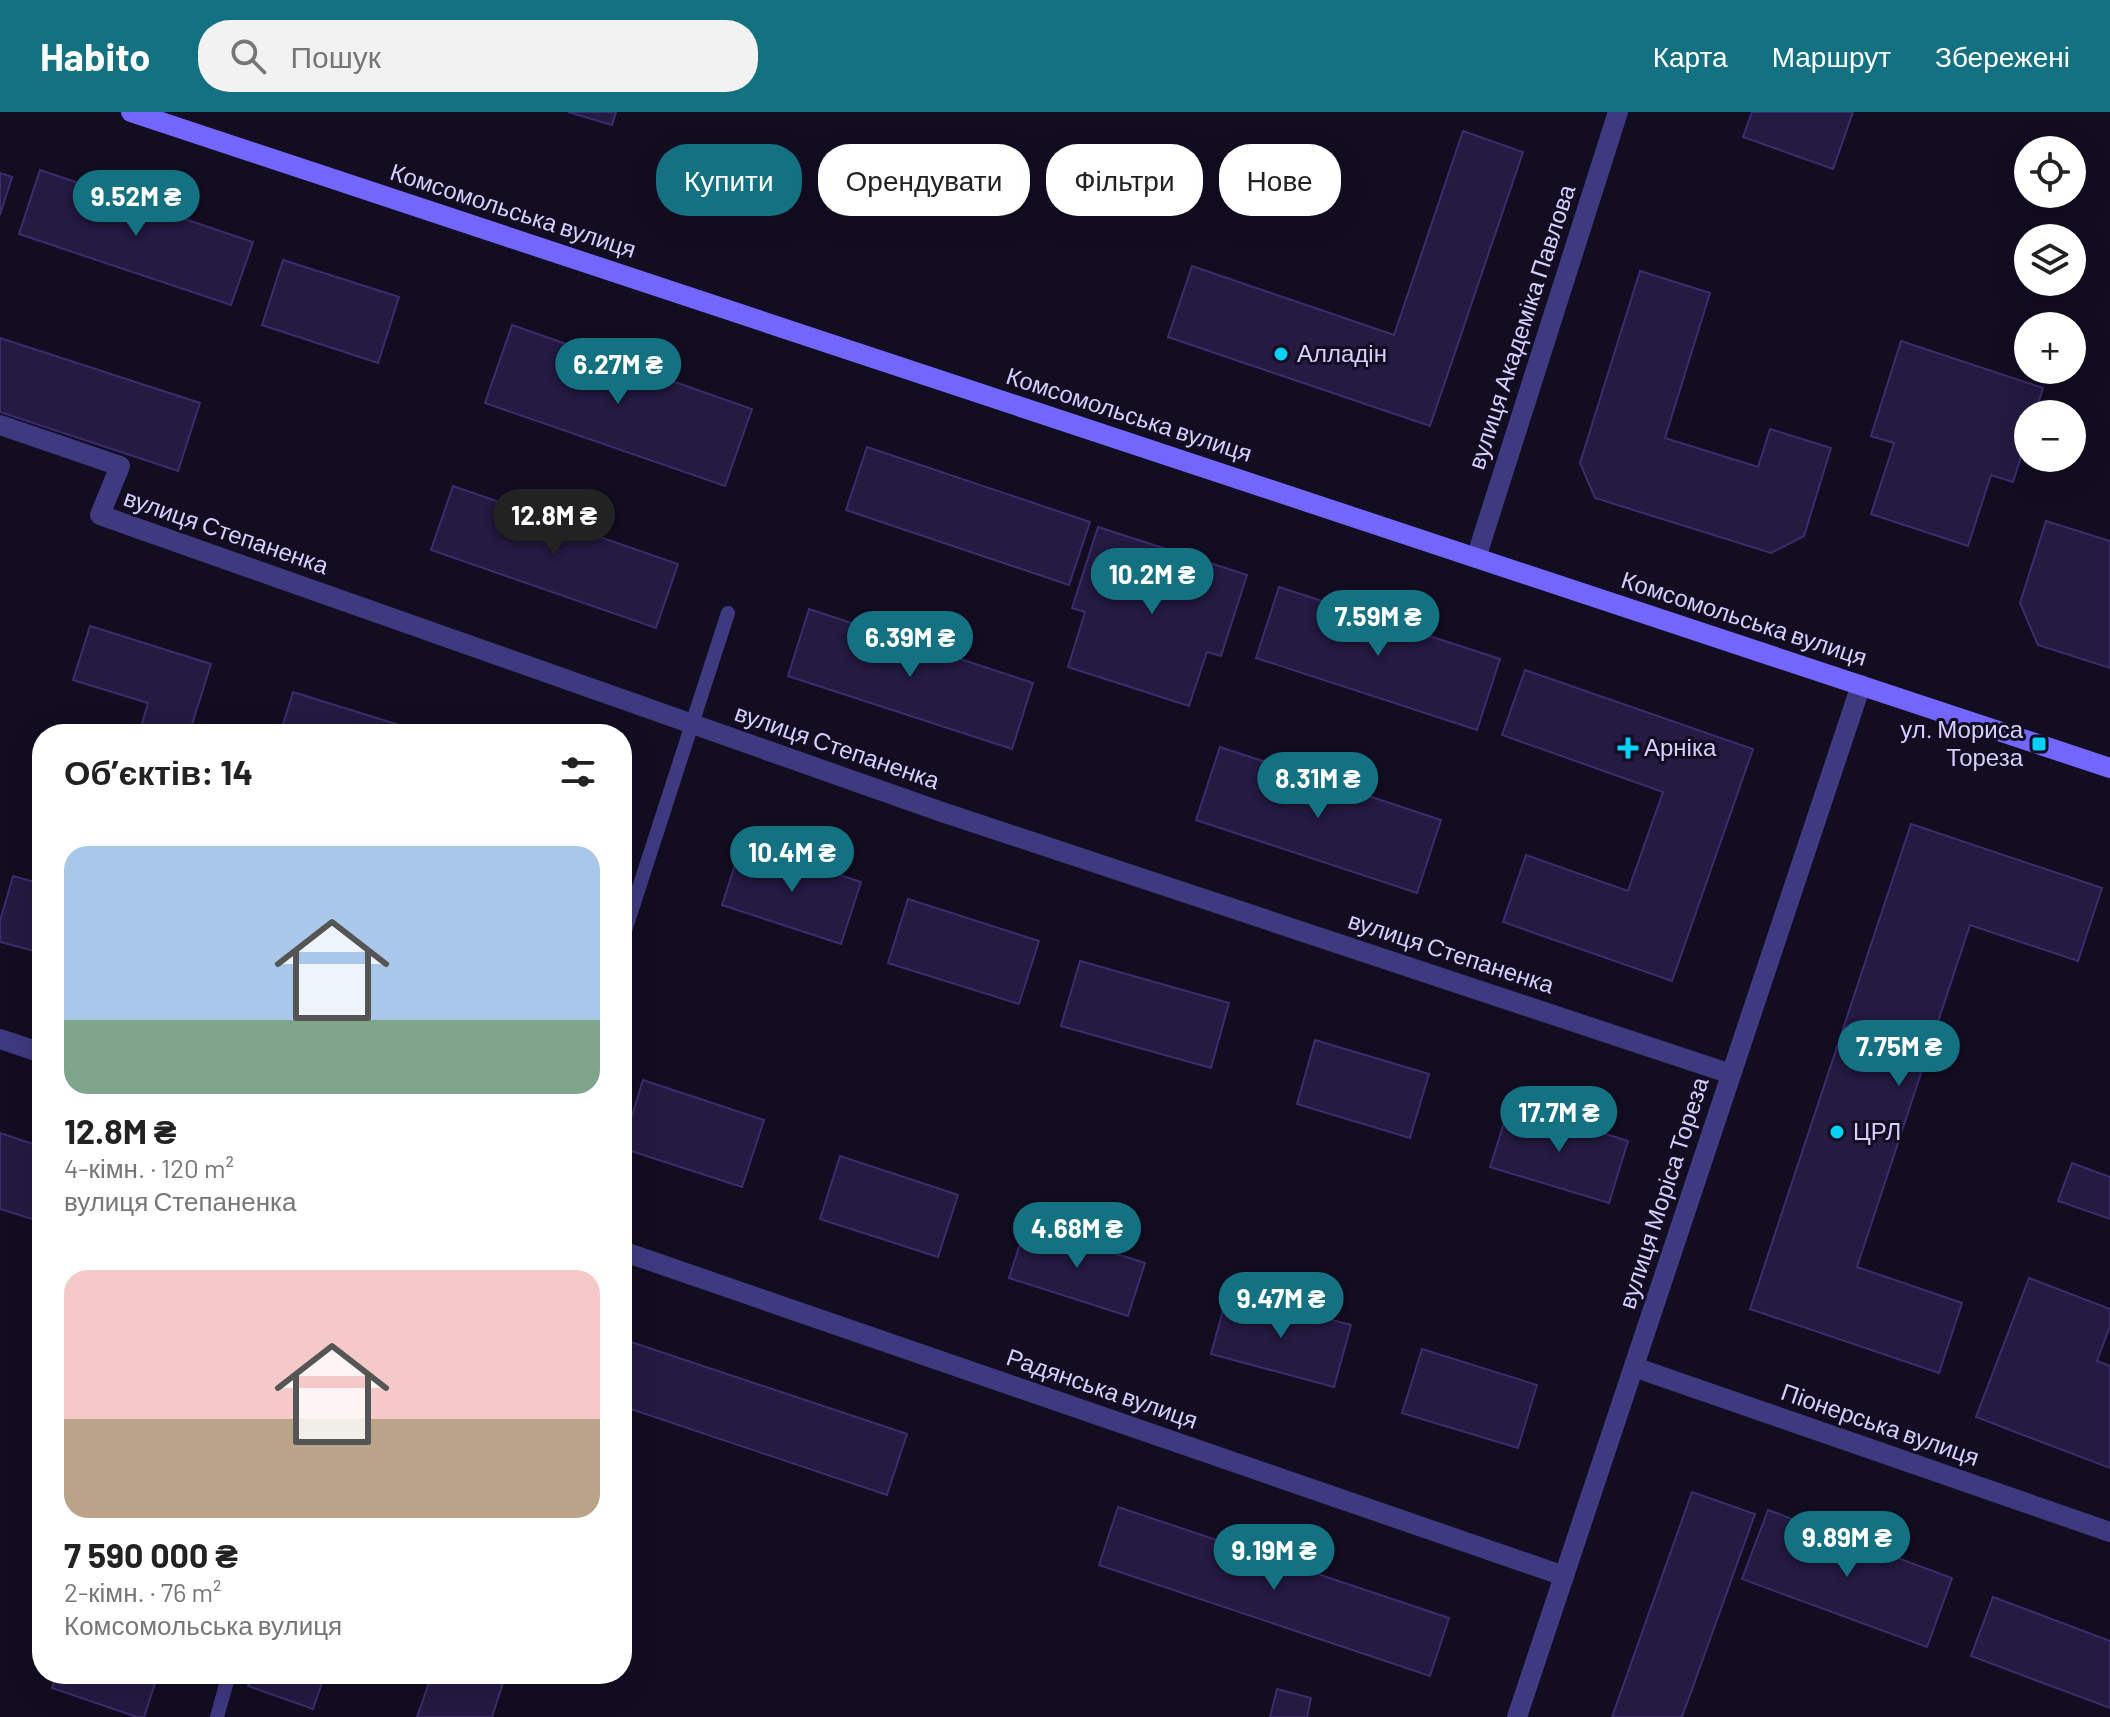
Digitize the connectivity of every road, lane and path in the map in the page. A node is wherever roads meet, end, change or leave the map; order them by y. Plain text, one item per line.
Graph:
1 (131, 112) edge
2 (1618, 112) edge
3 (0, 425) edge
4 (1476, 558) junction
5 (728, 613) dead end
6 (1861, 685) junction
7 (2110, 768) edge
8 (632, 909) edge
9 (0, 1039) edge
10 (32, 1050) edge
11 (1731, 1074) junction
12 (632, 1254) edge
13 (1634, 1367) junction
14 (2110, 1532) edge
15 (1564, 1576) junction
16 (226, 1684) edge
17 (217, 1717) edge
18 (1517, 1717) edge

1 - 4 street, Комсомольська вулиця
2 - 4 street, вулиця Академіка Павлова
3 - 11 street, вулиця Степаненка
4 - 6 street, Комсомольська вулиця
5 - 8 lane
6 - 7 street, Комсомольська вулиця
6 - 11 street, вулиця Моріса Тореза
9 - 10 street
11 - 13 street, вулиця Моріса Тореза
12 - 15 street, Радянська вулиця
13 - 14 street, Піонерська вулиця
13 - 15 street, вулиця Моріса Тореза
15 - 18 street, вулиця Моріса Тореза
16 - 17 lane

